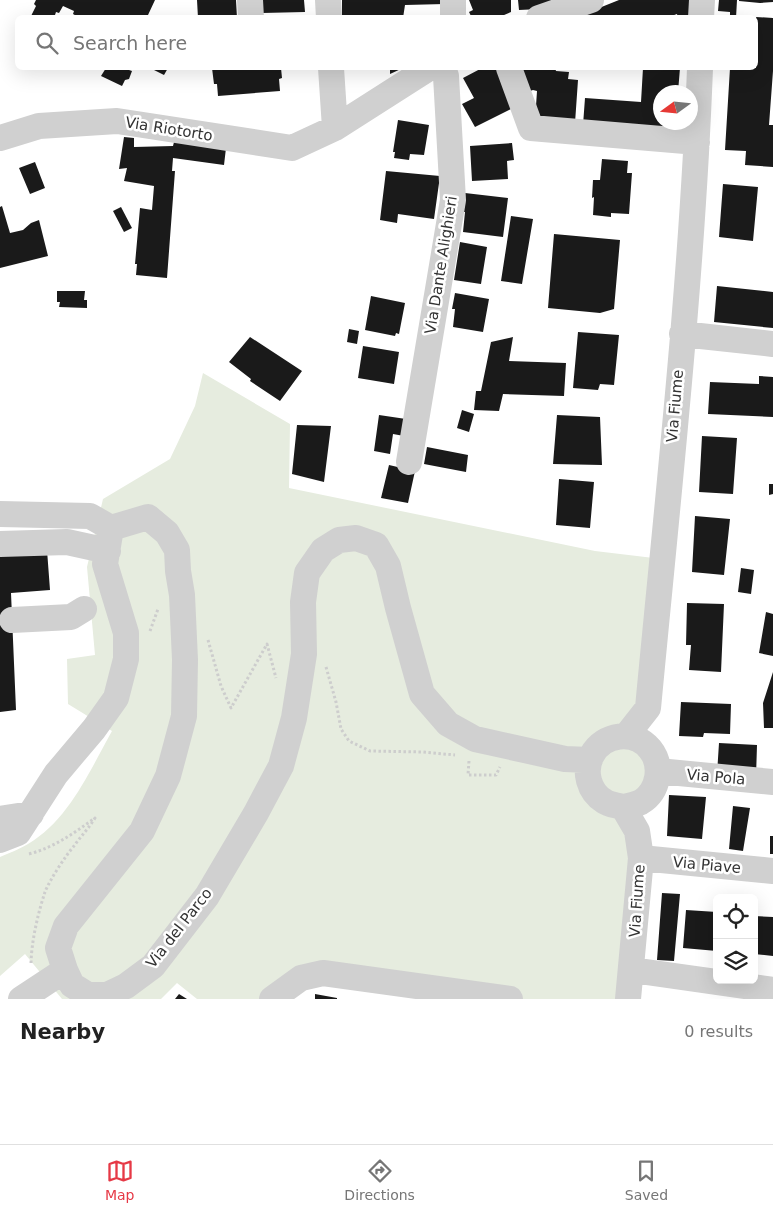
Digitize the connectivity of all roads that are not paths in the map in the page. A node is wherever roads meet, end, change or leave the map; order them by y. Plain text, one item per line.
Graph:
1 (250, 0) edge
2 (328, 0) edge
3 (453, 0) edge
4 (591, 0) edge
5 (702, 0) edge
6 (251, 15) edge
7 (329, 15) edge
8 (453, 15) edge
9 (548, 15) edge
10 (701, 15) edge
11 (331, 70) edge
12 (426, 70) edge
13 (444, 70) edge
14 (510, 70) edge
15 (700, 70) edge
16 (39, 126) junction
17 (335, 128) junction
18 (0, 138) edge
19 (697, 142) junction
20 (0, 155) edge
21 (682, 334) junction
22 (773, 344) edge
23 (409, 462) dead end
24 (0, 514) edge
25 (0, 544) edge
26 (104, 553) junction
27 (84, 609) dead end
28 (12, 620) dead end
29 (626, 736) junction
30 (589, 760) junction
31 (658, 771) junction
32 (773, 782) edge
33 (623, 807) junction
34 (3, 832) edge
35 (640, 858) junction
36 (773, 871) edge
37 (65, 970) junction
38 (632, 970) junction
39 (773, 990) edge
40 (30, 996) edge
41 (272, 999) edge
42 (510, 999) edge
43 (628, 999) edge

1 - 6 street
2 - 7 street
3 - 8 street
4 - 9 street
5 - 10 street
11 - 17 street
12 - 17 street, Via Riotorto
13 - 23 street, Via Dante Alighieri
14 - 19 street
15 - 19 street, Via Fiume
16 - 17 street, Via Riotorto
16 - 18 street, Via Riotorto
16 - 20 street
19 - 21 street, Via Fiume
21 - 22 street
21 - 29 street, Via Fiume
24 - 26 street
25 - 26 street
26 - 34 street
26 - 37 street, Via del Parco
27 - 28 street
29 - 30 street
29 - 31 street
30 - 33 street
30 - 37 street, Via del Parco
31 - 32 street, Via Pola
31 - 33 street
33 - 35 street, Via Fiume
35 - 36 street, Via Piave
35 - 38 street, Via Fiume
37 - 40 street
38 - 39 street
38 - 43 street, Via Fiume
41 - 42 street

